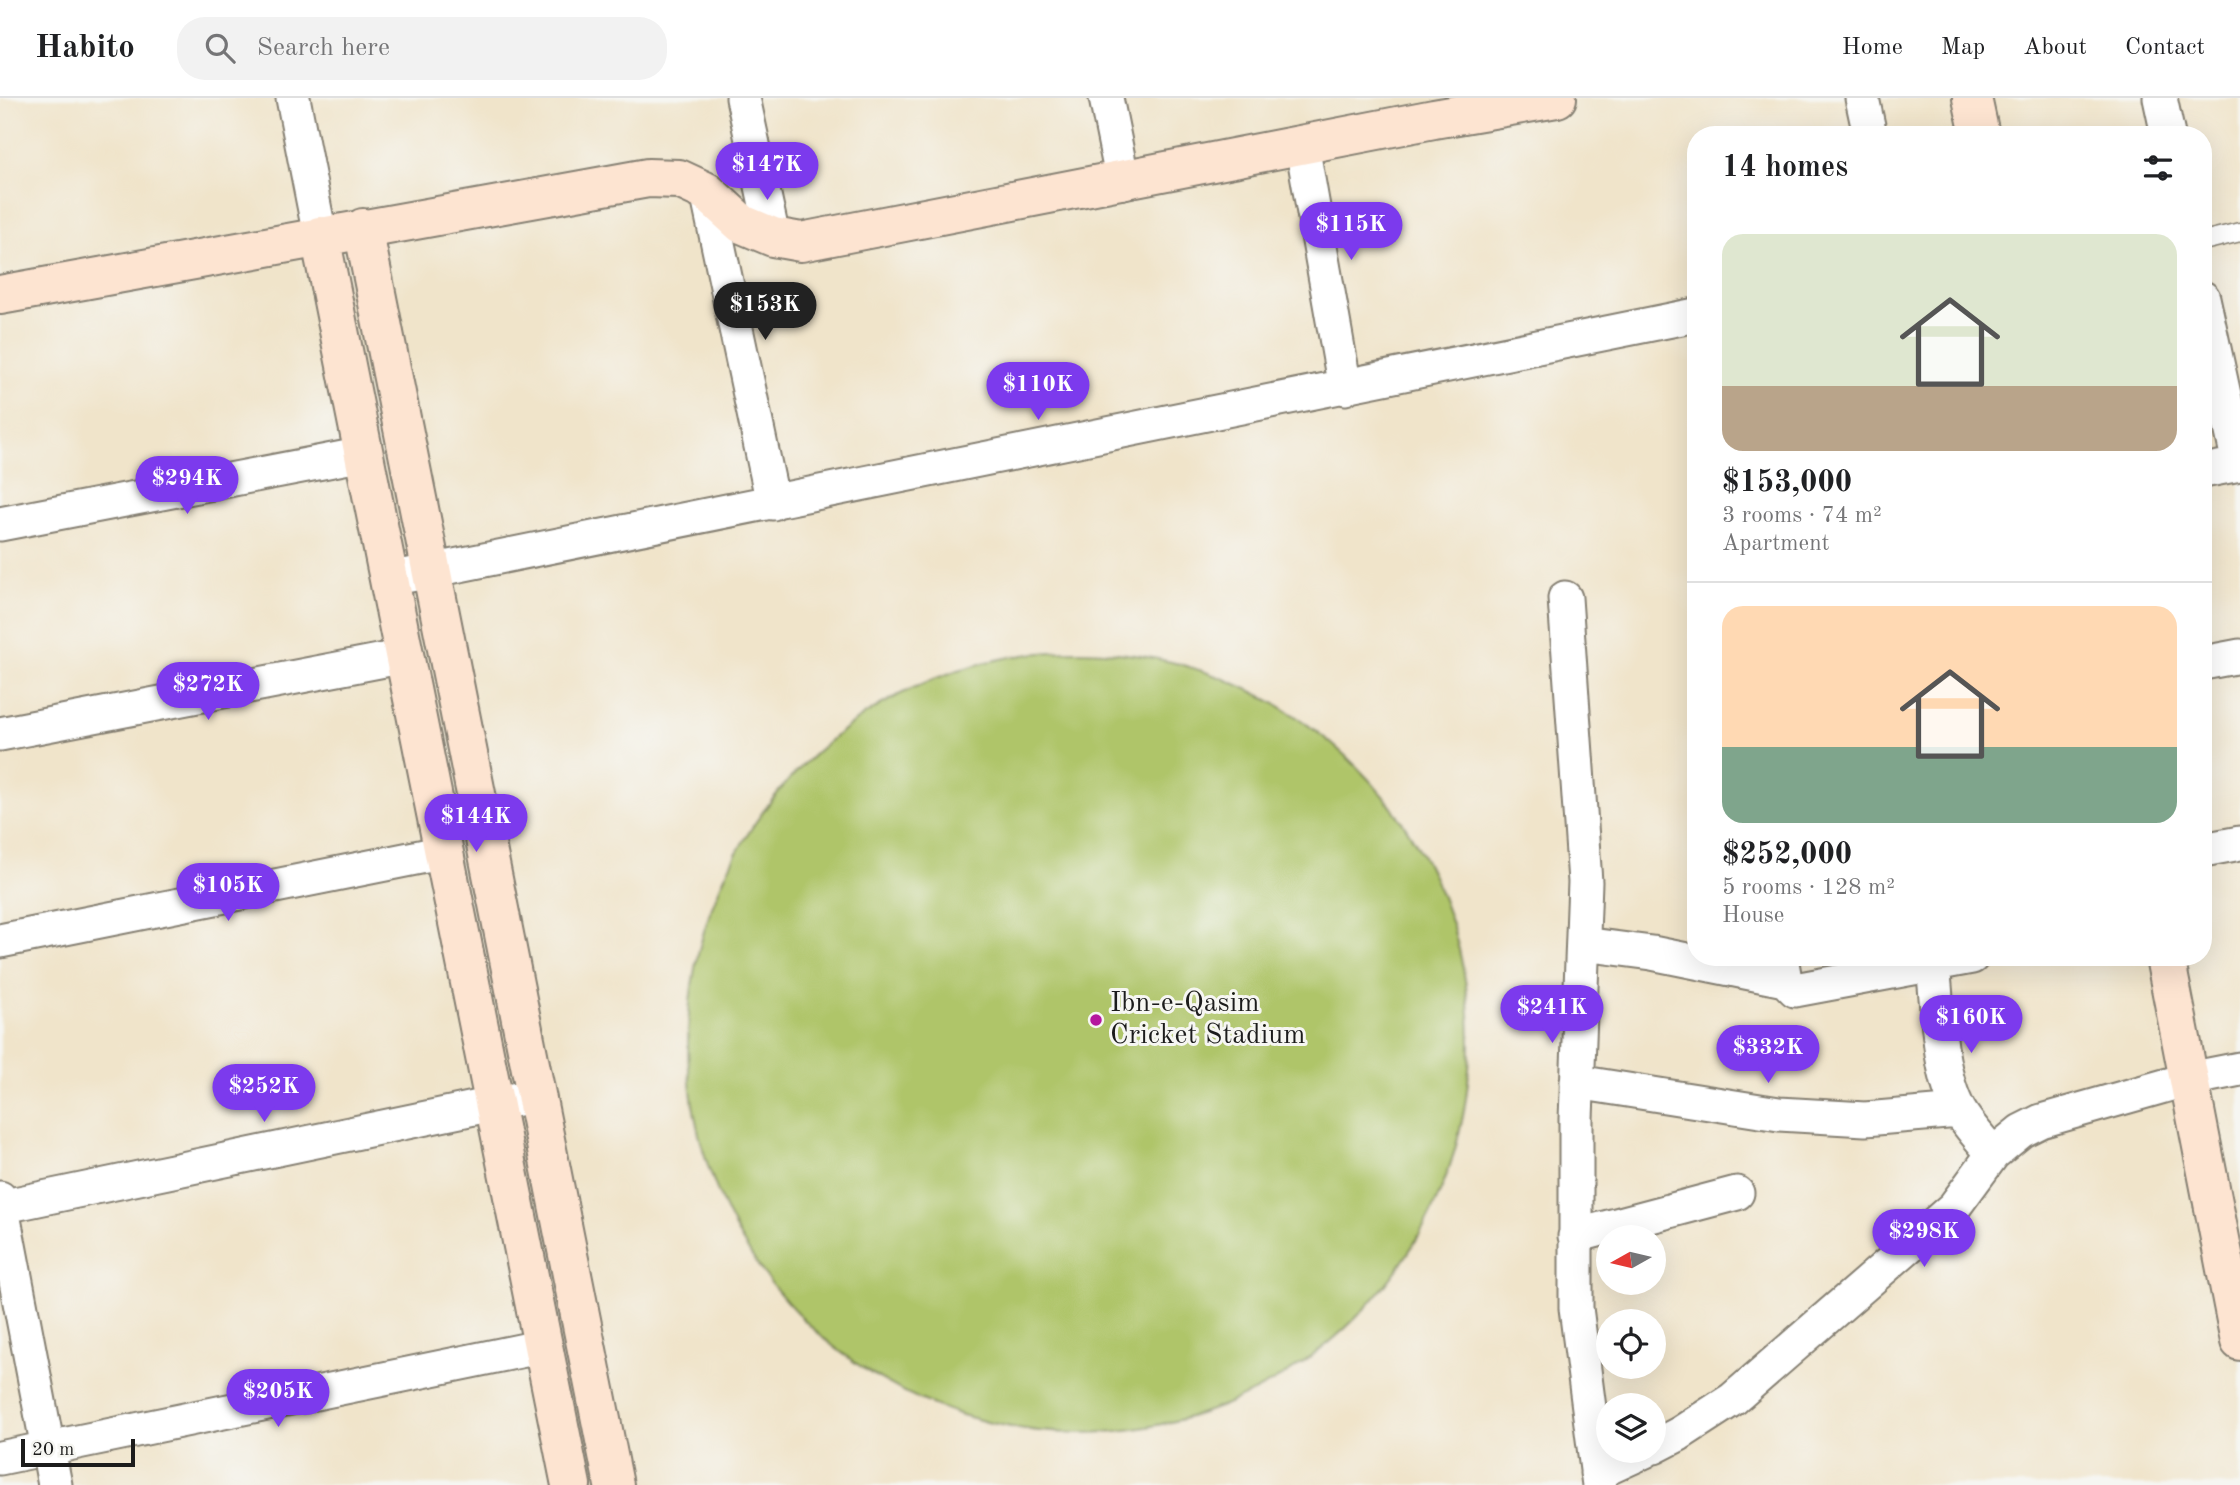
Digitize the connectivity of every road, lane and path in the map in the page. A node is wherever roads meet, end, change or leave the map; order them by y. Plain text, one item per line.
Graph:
1 (293, 98) edge
2 (743, 98) edge
3 (1106, 98) edge
4 (1557, 98) edge
5 (1862, 98) edge
6 (1972, 98) edge
7 (2160, 98) edge
8 (1432, 108) edge
9 (1868, 126) edge
10 (1978, 126) edge
11 (2166, 126) edge
12 (1303, 145) junction
13 (1123, 182) junction
14 (707, 192) junction
15 (363, 228) junction
16 (2240, 232) edge
17 (320, 236) junction
18 (773, 237) junction
19 (2212, 239) edge
20 (0, 295) edge
21 (1687, 317) edge
22 (2212, 340) edge
23 (1345, 388) junction
24 (364, 454) junction
25 (2239, 464) edge
26 (2212, 469) edge
27 (773, 503) junction
28 (0, 524) edge
29 (434, 570) junction
30 (390, 579) junction
31 (1565, 598) dead end
32 (405, 656) junction
33 (2240, 656) edge
34 (2212, 661) edge
35 (0, 734) edge
36 (2240, 843) edge
37 (2212, 848) edge
38 (445, 852) junction
39 (0, 940) edge
40 (1583, 944) junction
41 (1687, 957) edge
42 (1759, 966) edge
43 (1928, 966) edge
44 (1933, 966) edge
45 (2167, 966) edge
46 (1783, 969) edge
47 (2240, 1069) edge
48 (2189, 1079) junction
49 (1577, 1082) junction
50 (537, 1095) junction
51 (496, 1104) junction
52 (1959, 1111) junction
53 (1993, 1154) junction
54 (1737, 1193) dead end
55 (1, 1204) edge
56 (1575, 1236) junction
57 (2233, 1272) edge
58 (2240, 1341) edge
59 (544, 1346) junction
60 (1666, 1441) edge
61 (48, 1449) junction
62 (0, 1458) edge
63 (1625, 1463) edge
64 (1598, 1479) edge
65 (55, 1485) edge
66 (571, 1485) edge
67 (614, 1485) edge

1 - 17 street
2 - 18 street
3 - 13 street
4 - 8 street
5 - 9 street
6 - 10 street
7 - 11 street
8 - 12 street
12 - 13 street
12 - 23 street
13 - 18 street
14 - 15 street
14 - 18 street
14 - 27 street
15 - 17 street
15 - 29 street
16 - 19 lane
17 - 20 street
17 - 24 street
21 - 23 street
22 - 25 street
23 - 27 street
24 - 28 street
24 - 30 street
25 - 26 street
27 - 29 street
29 - 30 street
29 - 50 street
30 - 32 street
31 - 40 street
32 - 35 street
32 - 38 street
33 - 34 street
36 - 37 street
38 - 39 street
38 - 51 street
40 - 41 street
40 - 49 street
42 - 46 street
43 - 46 street
44 - 52 street
45 - 48 street
47 - 48 street
48 - 53 street
48 - 57 street
49 - 52 street
49 - 56 street
50 - 51 street
50 - 67 street
51 - 55 street
51 - 59 street
52 - 53 street
53 - 60 street
54 - 56 street
55 - 61 street
56 - 64 street
57 - 58 street
59 - 61 street
59 - 66 street
61 - 62 street
61 - 65 street
63 - 64 street

